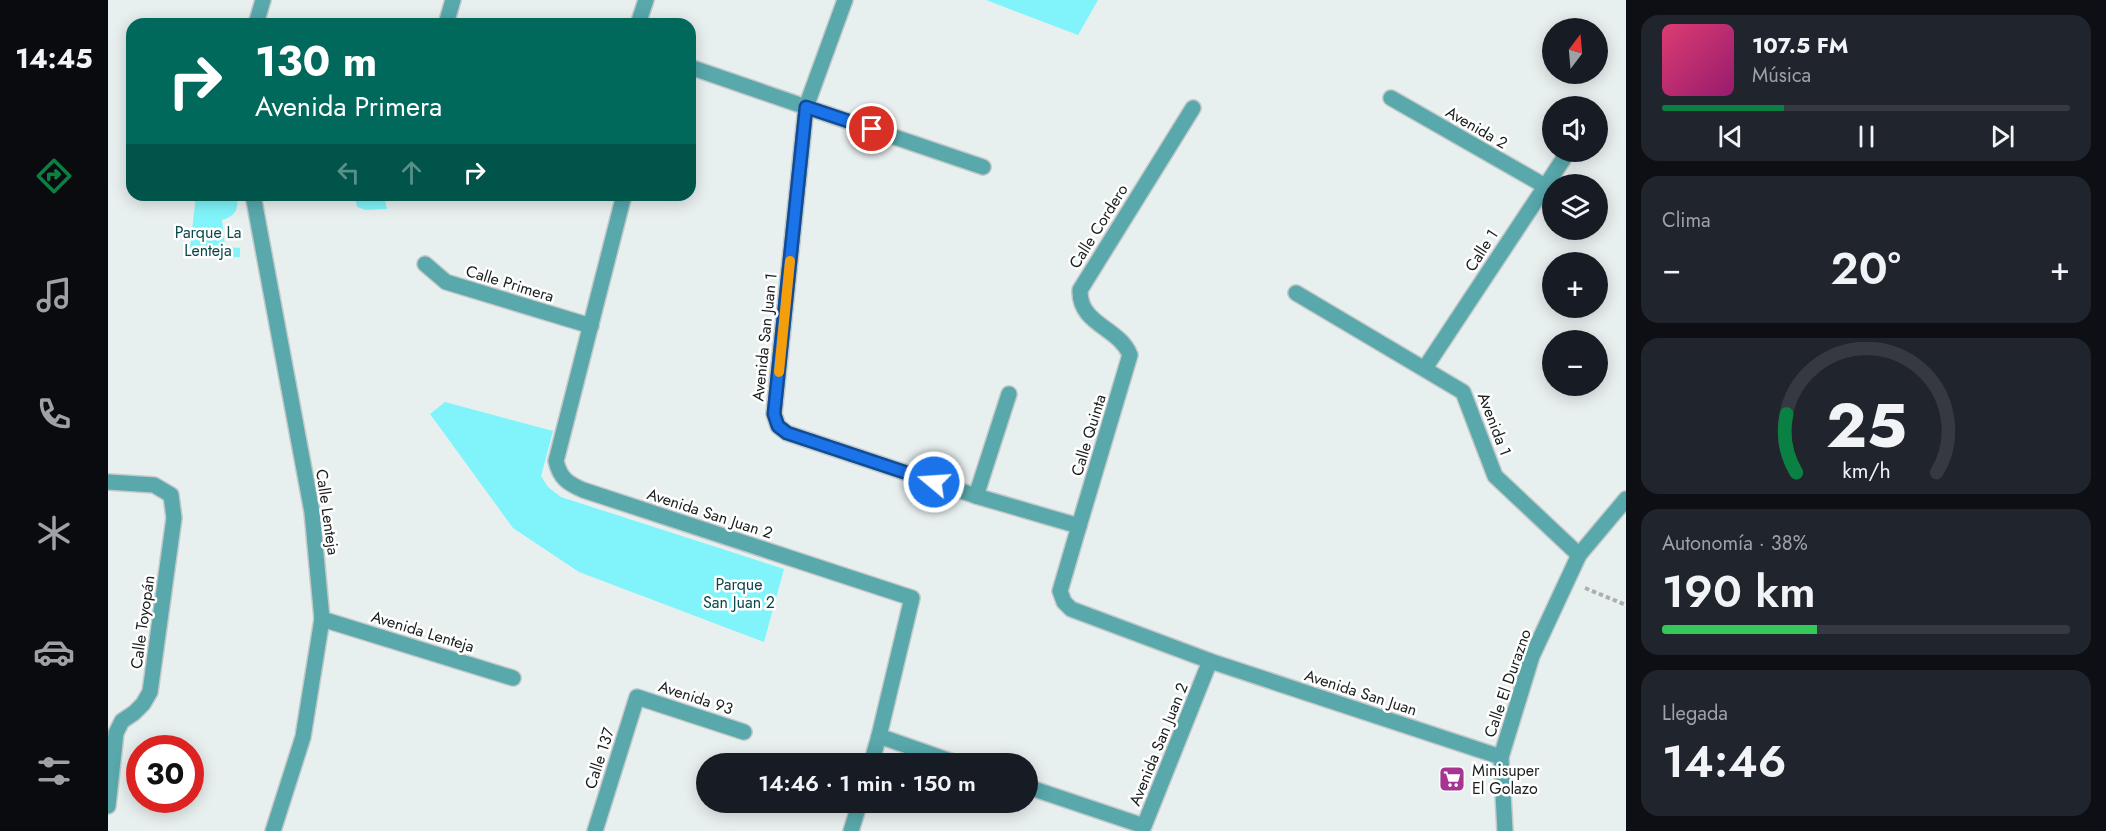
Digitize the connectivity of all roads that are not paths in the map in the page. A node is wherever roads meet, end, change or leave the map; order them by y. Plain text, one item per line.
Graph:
1 (263, 0) edge
2 (453, 0) edge
3 (646, 0) edge
4 (845, 0) edge
5 (258, 18) edge
6 (448, 18) edge
7 (640, 18) edge
8 (696, 69) edge
9 (1391, 98) dead end
10 (806, 107) junction
11 (1193, 108) dead end
12 (983, 167) dead end
13 (1542, 184) edge
14 (1542, 191) edge
15 (255, 201) edge
16 (622, 201) edge
17 (425, 264) dead end
18 (1296, 293) dead end
19 (591, 326) junction
20 (1130, 355) joint
21 (1425, 368) junction
22 (1009, 394) dead end
23 (108, 482) edge
24 (976, 496) junction
25 (1626, 499) edge
26 (1079, 526) junction
27 (1579, 555) junction
28 (322, 619) junction
29 (1210, 661) junction
30 (513, 678) dead end
31 (637, 697) joint
32 (744, 732) dead end
33 (879, 736) junction
34 (874, 753) edge
35 (928, 753) edge
36 (1501, 757) junction
37 (1038, 791) edge
38 (108, 806) edge
39 (857, 813) edge
40 (1143, 829) edge
41 (273, 831) edge
42 (595, 831) edge
43 (851, 831) edge
44 (1505, 831) edge

1 - 5 street
2 - 6 street
3 - 7 street
4 - 10 street
8 - 10 street
9 - 13 street, Avenida 2
10 - 12 street
10 - 24 street, Avenida San Juan 1
11 - 20 street, Calle Cordero
14 - 21 street, Calle 1
15 - 28 street, Calle Lenteja
16 - 19 street, Avenida San Juan 2
17 - 19 street, Calle Primera
18 - 21 street, Avenida 1
19 - 33 street, Avenida San Juan 2
20 - 26 street, Calle Quinta
21 - 27 street, Avenida 1
22 - 24 street
23 - 38 street, Calle Toyopán
24 - 26 street, Avenida San Juan 1
25 - 27 street, Calle El Durazno
26 - 29 street
27 - 36 street, Calle El Durazno
28 - 30 street, Avenida Lenteja
28 - 41 street, Calle Lenteja
29 - 36 street, Avenida San Juan
29 - 40 street, Avenida San Juan 2
31 - 32 street, Avenida 93
31 - 42 street, Calle 137
33 - 34 street
33 - 35 street
36 - 44 street, Calle El Durazno
37 - 40 street, Avenida San Juan 2
39 - 43 street

